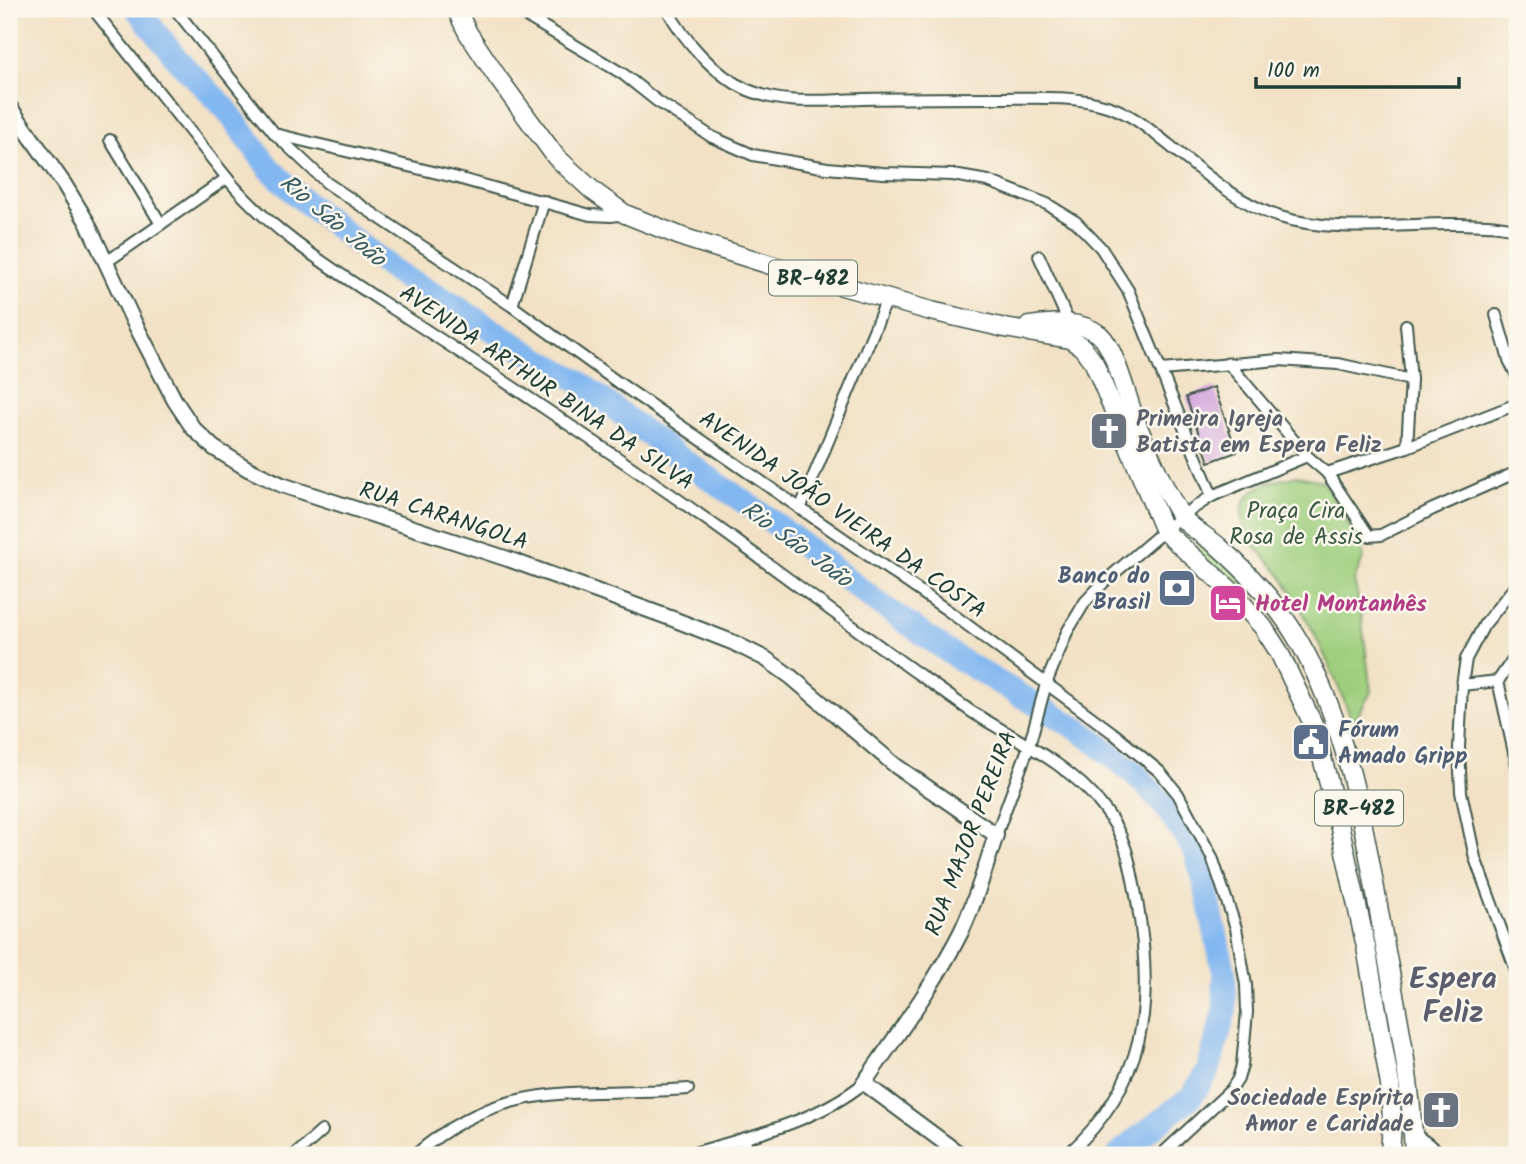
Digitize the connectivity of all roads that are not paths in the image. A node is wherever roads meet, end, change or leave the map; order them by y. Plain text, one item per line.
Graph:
1 (93, 9) edge
2 (175, 9) edge
3 (456, 9) edge
4 (514, 9) edge
5 (667, 9) edge
6 (9, 106) edge
7 (275, 134) junction
8 (110, 141) dead end
9 (227, 178) junction
10 (544, 201) junction
11 (625, 214) junction
12 (161, 224) junction
13 (1517, 230) edge
14 (1039, 256) dead end
15 (105, 263) junction
16 (887, 299) junction
17 (512, 306) junction
18 (1496, 315) dead end
19 (1069, 323) junction
20 (1406, 325) dead end
21 (1005, 328) junction
22 (1228, 363) junction
23 (1161, 370) junction
24 (1517, 376) edge
25 (1410, 380) junction
26 (1517, 404) edge
27 (1407, 447) junction
28 (1307, 456) junction
29 (1517, 472) edge
30 (1327, 473) junction
31 (1212, 496) junction
32 (800, 509) junction
33 (1180, 517) junction
34 (1164, 531) junction
35 (1517, 584) edge
36 (1517, 653) edge
37 (1499, 681) junction
38 (1462, 685) junction
39 (1045, 688) junction
40 (1029, 746) junction
41 (1517, 766) edge
42 (996, 835) junction
43 (1517, 973) edge
44 (864, 1083) junction
45 (688, 1089) dead end
46 (322, 1131) dead end
47 (1413, 1133) junction
48 (744, 1138) junction
49 (295, 1155) edge
50 (415, 1155) edge
51 (687, 1155) edge
52 (749, 1155) edge
53 (961, 1155) edge
54 (1067, 1155) edge
55 (1161, 1155) edge
56 (1390, 1155) edge
57 (1414, 1155) edge
58 (1444, 1155) edge

1 - 9 street, AVENIDA ARTHUR BINA DA SILVA
2 - 7 street, AVENIDA JOÃO VIEIRA DA COSTA
3 - 11 highway, BR-482
4 - 23 street
5 - 13 street
6 - 15 street, RUA CARANGOLA
7 - 10 street
7 - 17 street, AVENIDA JOÃO VIEIRA DA COSTA
8 - 12 street
9 - 12 street
9 - 40 street, AVENIDA ARTHUR BINA DA SILVA
10 - 11 street
10 - 17 street
11 - 16 highway, BR-482
12 - 15 street
14 - 19 street
15 - 42 street, RUA CARANGOLA
16 - 21 highway, BR-482
16 - 32 street
17 - 32 street, AVENIDA JOÃO VIEIRA DA COSTA
18 - 24 street
19 - 21 highway, BR-482
19 - 33 highway, BR-482
20 - 25 street
21 - 34 highway, BR-482
22 - 23 street
22 - 25 street
22 - 28 street
23 - 31 street
25 - 27 street
26 - 27 street
27 - 30 street
28 - 30 street
28 - 31 street, RUA MAJOR PEREIRA
29 - 30 street
31 - 33 street, RUA MAJOR PEREIRA
32 - 39 street, AVENIDA JOÃO VIEIRA DA COSTA
33 - 34 street, RUA MAJOR PEREIRA
33 - 47 highway, BR-482
34 - 39 street, RUA MAJOR PEREIRA
34 - 56 highway, BR-482
35 - 38 street
36 - 37 street
37 - 38 street
37 - 41 street
38 - 43 street
39 - 40 street, RUA MAJOR PEREIRA
39 - 55 street, AVENIDA JOÃO VIEIRA DA COSTA
40 - 42 street, RUA MAJOR PEREIRA
40 - 54 street, AVENIDA ARTHUR BINA DA SILVA
42 - 44 street, RUA MAJOR PEREIRA
44 - 48 street, RUA MAJOR PEREIRA
44 - 53 street
45 - 50 street
46 - 49 street
47 - 57 highway, BR-482
47 - 58 street
48 - 51 street, RUA MAJOR PEREIRA
48 - 52 street

